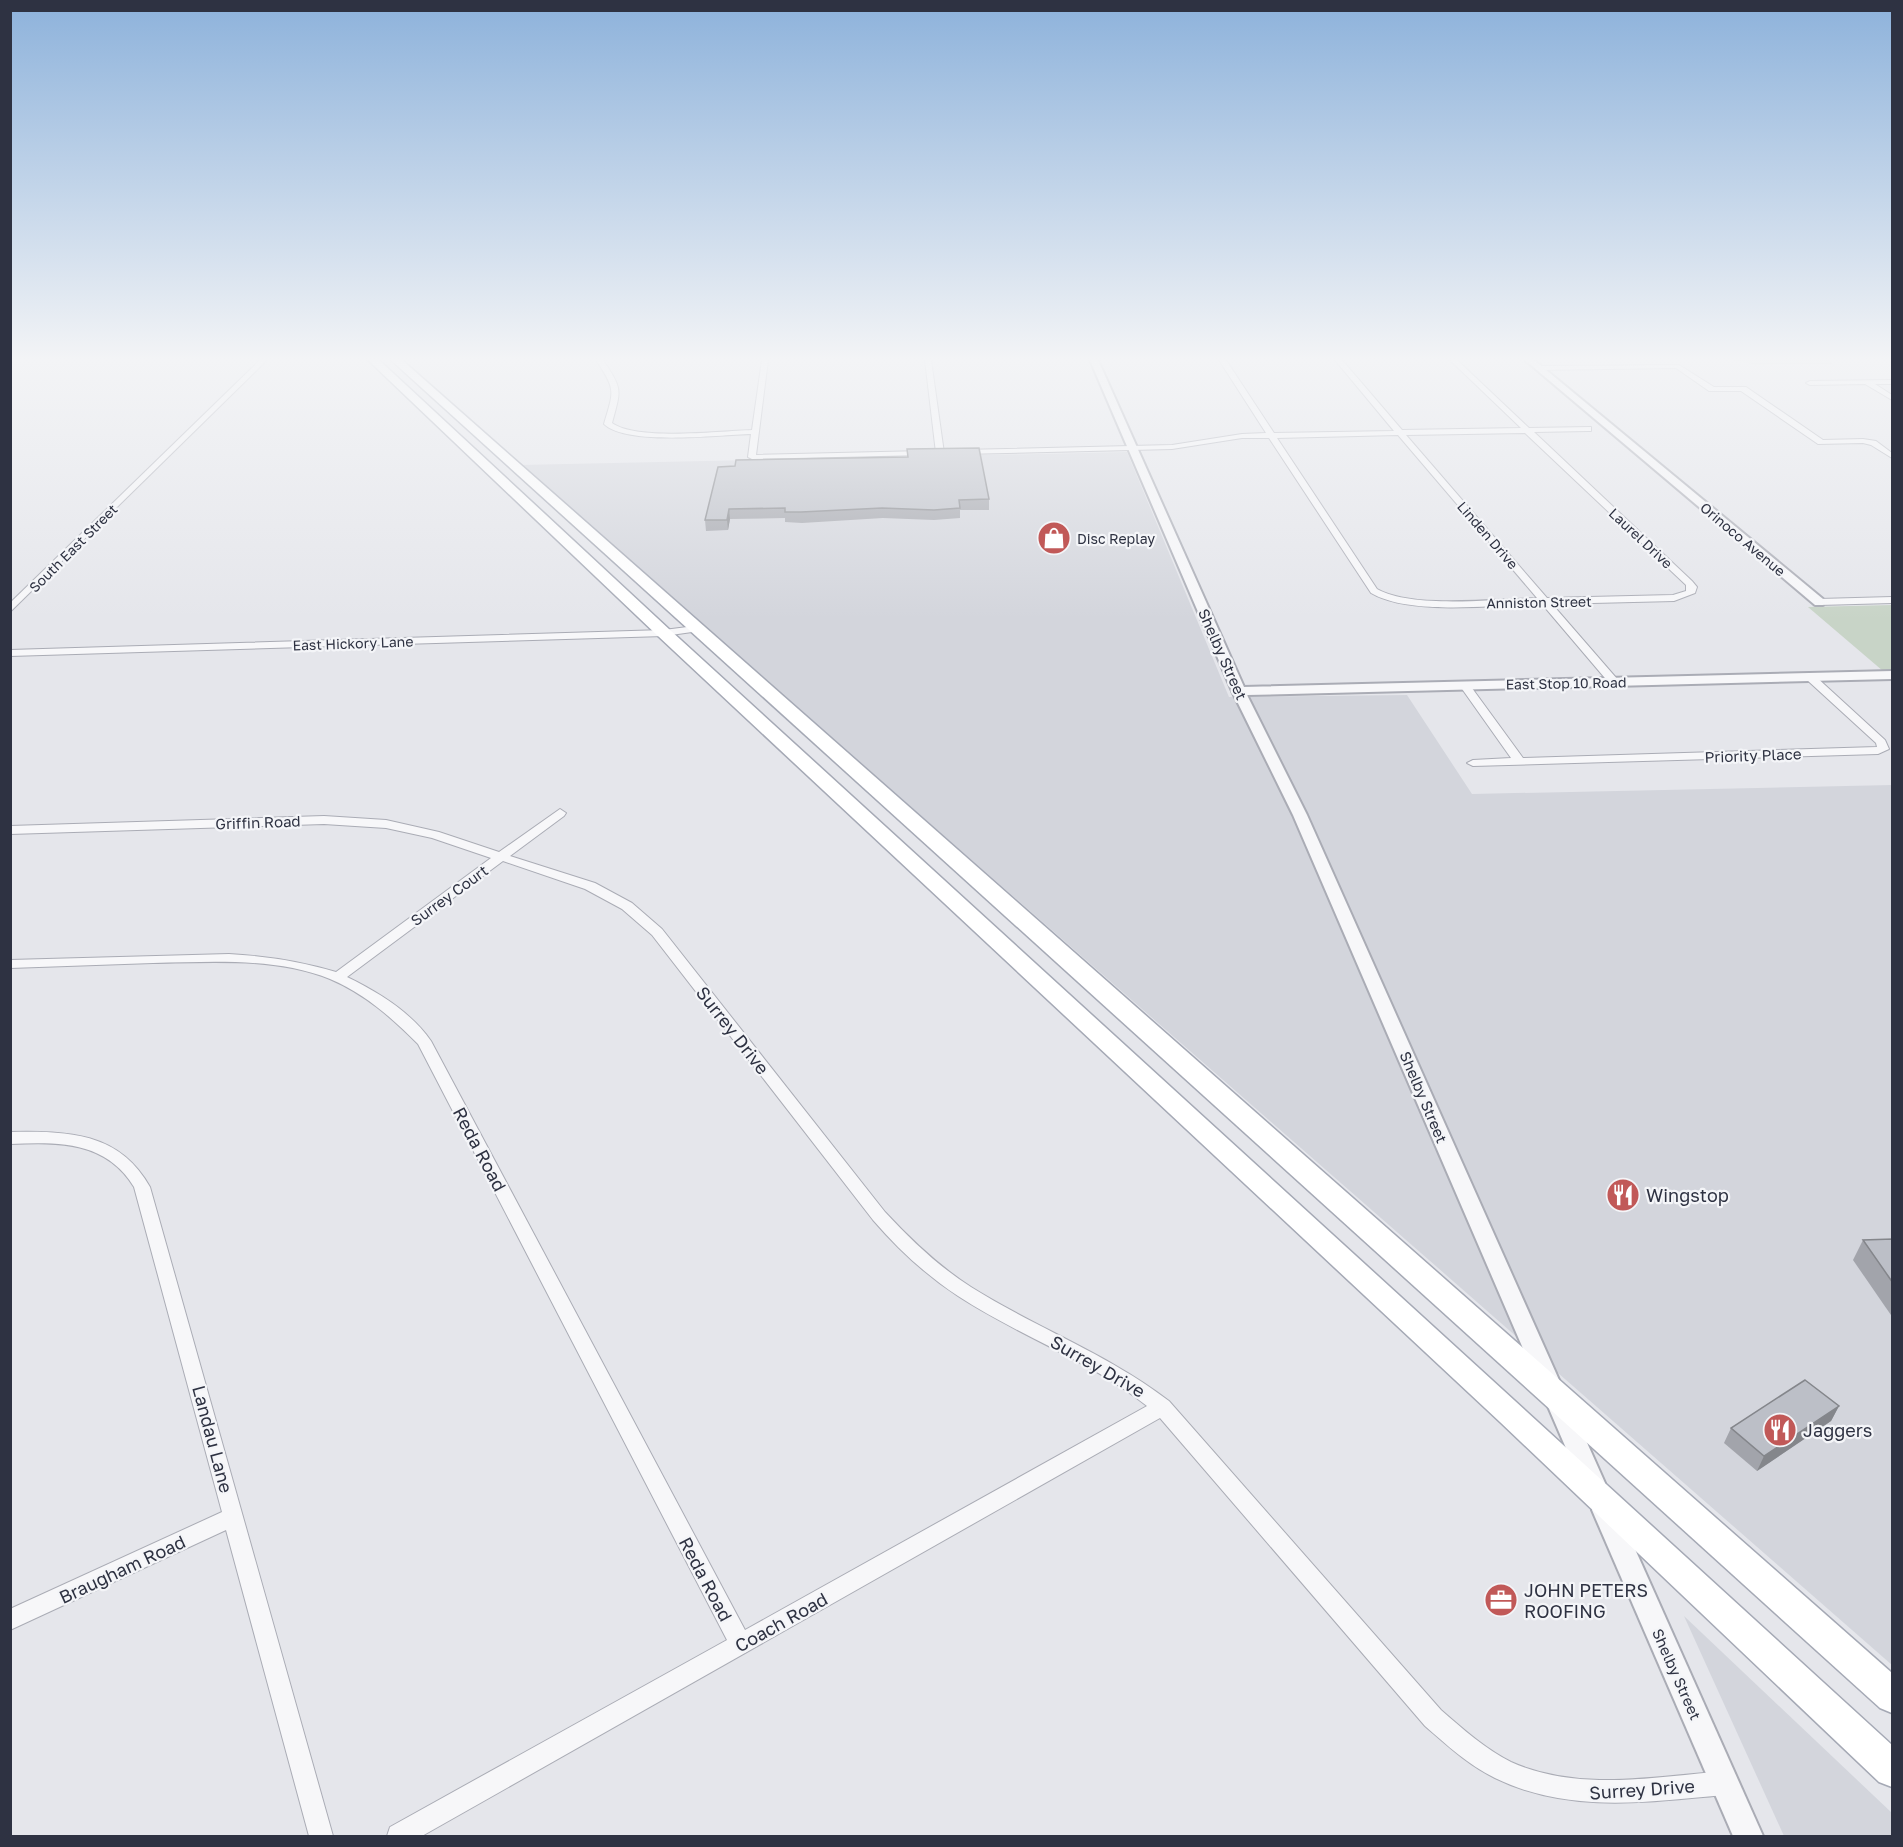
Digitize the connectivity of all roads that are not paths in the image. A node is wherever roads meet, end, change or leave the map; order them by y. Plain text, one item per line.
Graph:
1 (176, 446) edge
2 (465, 446) edge
3 (492, 446) edge
4 (754, 446) edge
5 (939, 446) edge
6 (1177, 446) edge
7 (1279, 446) edge
8 (1412, 446) edge
9 (1544, 446) edge
10 (1632, 446) edge
11 (1878, 446) edge
12 (1133, 448) junction
13 (940, 453) junction
14 (1893, 456) edge
15 (1688, 594) joint
16 (1893, 600) edge
17 (1545, 601) junction
18 (1819, 602) joint
19 (10, 609) edge
20 (695, 628) junction
21 (664, 633) junction
22 (10, 653) edge
23 (1893, 675) edge
24 (1810, 677) junction
25 (1614, 682) junction
26 (1465, 686) junction
27 (1239, 691) junction
28 (1519, 761) junction
29 (1473, 763) dead end
30 (560, 813) dead end
31 (10, 830) edge
32 (502, 856) junction
33 (10, 964) edge
34 (338, 977) junction
35 (10, 1137) edge
36 (1551, 1391) junction
37 (1162, 1407) junction
38 (1599, 1497) junction
39 (233, 1517) junction
40 (10, 1620) edge
41 (741, 1645) junction
42 (1893, 1696) edge
43 (1893, 1769) edge
44 (1725, 1783) junction
45 (321, 1836) edge
46 (399, 1836) edge
47 (1748, 1836) edge

1 - 19 street, South East Street
2 - 21 main road
3 - 20 main road
4 - 13 street
5 - 13 street
6 - 12 street
7 - 17 street, Anniston Street
8 - 17 street, Linden Drive
9 - 15 street, Laurel Drive
10 - 18 street, Orinoco Avenue
11 - 14 street
12 - 13 street
12 - 27 street, Shelby Street
15 - 17 street, Anniston Street
16 - 18 street
17 - 25 street, Linden Drive
20 - 21 street, East Hickory Lane
20 - 36 main road
21 - 22 street, East Hickory Lane
21 - 38 main road
23 - 24 street, East Stop 10 Road
24 - 25 street, East Stop 10 Road
24 - 28 street, Priority Place
25 - 26 street, East Stop 10 Road
26 - 27 street, East Stop 10 Road
26 - 28 street
27 - 36 street, Shelby Street
28 - 29 street, Priority Place
30 - 32 street, Surrey Court
31 - 32 street, Griffin Road
32 - 34 street, Surrey Court
32 - 37 street, Surrey Drive
33 - 34 street, Reda Road
34 - 41 street, Reda Road
35 - 39 street, Landau Lane
36 - 38 street, Shelby Street
36 - 42 main road
37 - 41 street, Coach Road
37 - 44 street, Surrey Drive
38 - 43 main road
38 - 44 street, Shelby Street
39 - 40 street, Braugham Road
39 - 45 street, Landau Lane
41 - 46 street, Coach Road
44 - 47 street, Shelby Street

